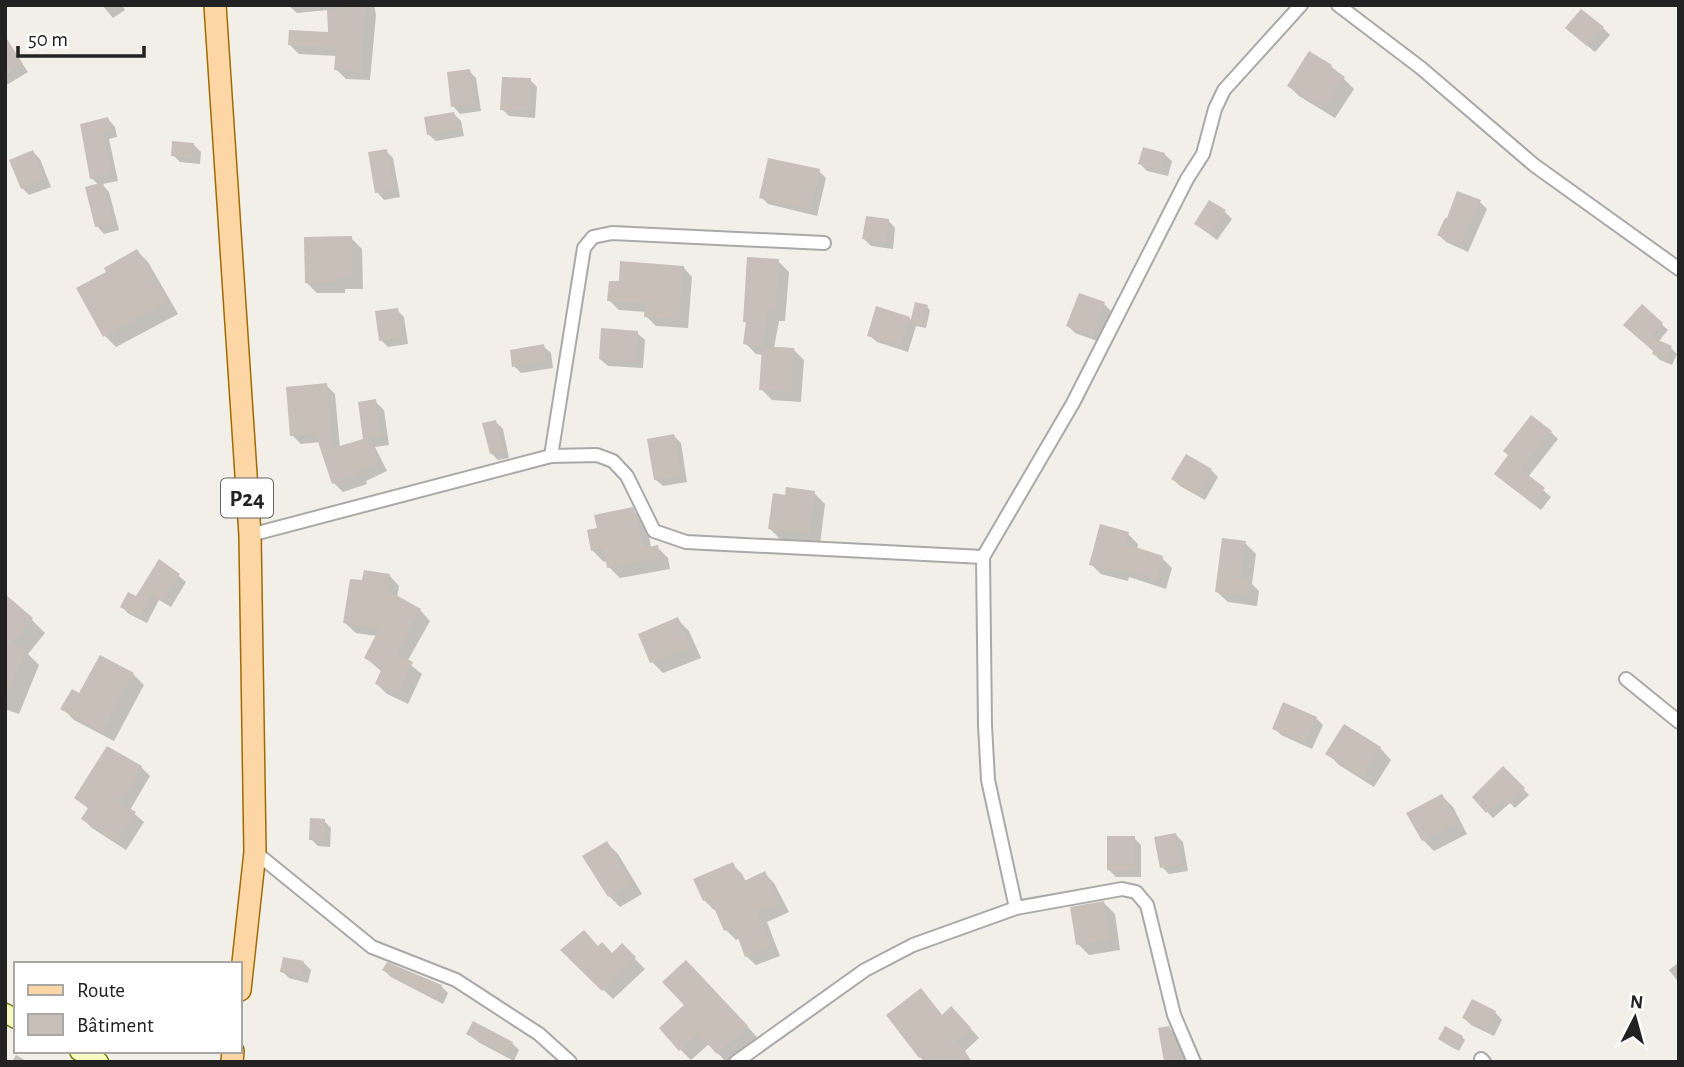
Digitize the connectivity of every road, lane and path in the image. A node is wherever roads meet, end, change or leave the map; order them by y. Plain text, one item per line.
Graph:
1 (215, 5) edge
2 (1301, 5) edge
3 (1338, 5) edge
4 (824, 243) dead end
5 (1679, 269) edge
6 (551, 456) junction
7 (250, 535) junction
8 (984, 558) junction
9 (1626, 679) dead end
10 (1679, 722) edge
11 (255, 852) junction
12 (1016, 908) junction
13 (242, 972) edge
14 (83, 1053) edge
15 (99, 1062) edge
16 (570, 1062) edge
17 (736, 1062) edge
18 (1194, 1062) edge

1 - 7 main road, P24
2 - 8 street
3 - 5 street
4 - 6 street
6 - 7 street
6 - 8 street
7 - 11 main road, P24
8 - 12 street
9 - 10 street
11 - 13 main road, P24
11 - 16 street
12 - 17 street
12 - 18 street
14 - 15 street

